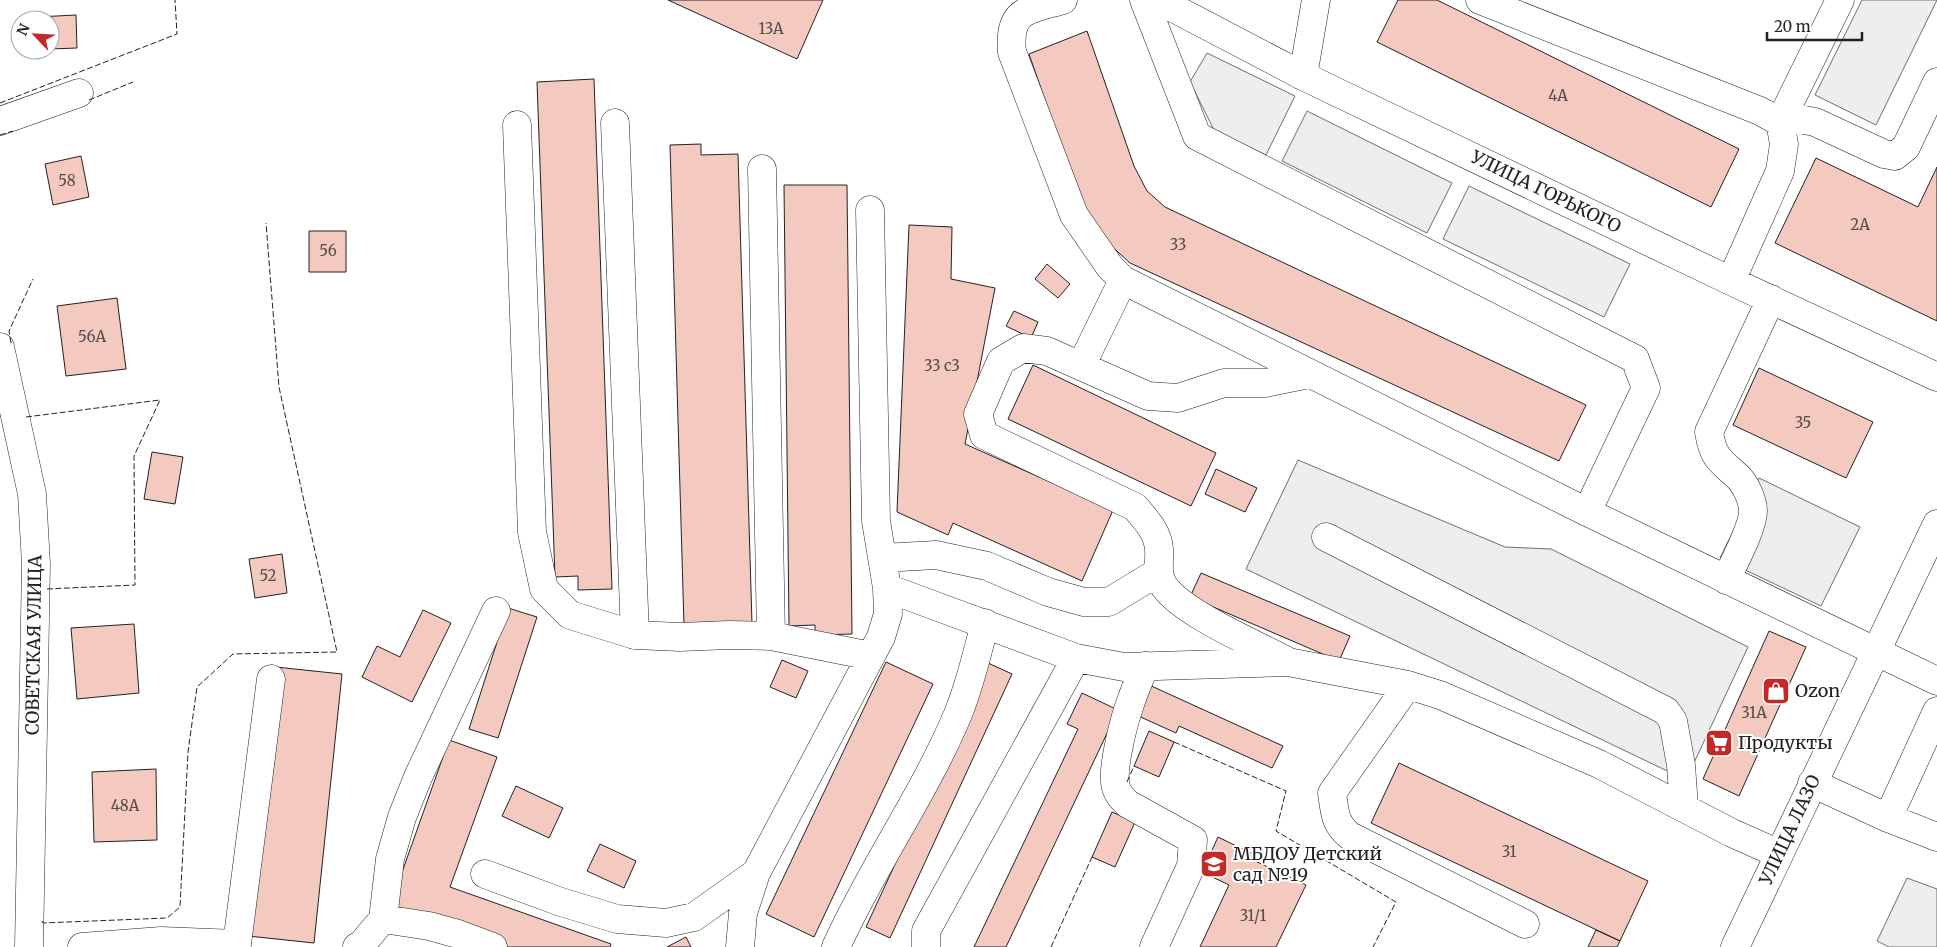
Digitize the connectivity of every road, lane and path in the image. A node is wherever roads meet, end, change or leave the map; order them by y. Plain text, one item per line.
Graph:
1 (1063, 0) edge
2 (1144, 0) edge
3 (1158, 0) edge
4 (1316, 0) edge
5 (1480, 0) edge
6 (1840, 0) edge
7 (1303, 76) junction
8 (1937, 82) edge
9 (79, 93) dead end
10 (0, 121) edge
11 (615, 122) dead end
12 (1780, 122) junction
13 (517, 125) dead end
14 (762, 169) dead end
15 (870, 210) dead end
16 (1123, 280) junction
17 (1731, 280) junction
18 (1771, 300) junction
19 (0, 347) edge
20 (1081, 366) junction
21 (1309, 374) junction
22 (1937, 377) edge
23 (1587, 512) junction
24 (1937, 524) edge
25 (1326, 537) dead end
26 (882, 558) junction
27 (1158, 572) junction
28 (1726, 580) junction
29 (887, 588) junction
30 (496, 611) dead end
31 (985, 623) junction
32 (635, 635) junction
33 (771, 636) junction
34 (1875, 653) junction
35 (871, 656) junction
36 (1076, 658) junction
37 (1288, 662) junction
38 (1145, 666) junction
39 (271, 679) dead end
40 (1937, 681) edge
41 (1408, 685) junction
42 (1937, 711) edge
43 (1812, 783) junction
44 (1684, 807) junction
45 (1888, 818) junction
46 (1937, 837) edge
47 (1779, 854) junction
48 (756, 873) junction
49 (485, 874) dead end
50 (383, 920) junction
51 (1525, 924) dead end
52 (242, 946) edge
53 (30, 947) edge
54 (82, 947) edge
55 (357, 947) edge
56 (492, 947) edge
57 (740, 947) edge
58 (836, 947) edge
59 (926, 947) edge
60 (1154, 947) edge
61 (1734, 947) edge

1 - 16 street
2 - 23 street
3 - 7 street, УЛИЦА ГОРЬКОГО
4 - 7 street
5 - 12 street
6 - 12 street
7 - 17 street, УЛИЦА ГОРЬКОГО
8 - 12 street
9 - 10 street
11 - 32 street
12 - 17 street
13 - 32 street
14 - 33 street
15 - 26 street
16 - 20 street
16 - 21 street
17 - 18 street, УЛИЦА ГОРЬКОГО
18 - 22 street, УЛИЦА ГОРЬКОГО
18 - 28 street
19 - 53 street, СОВЕТСКАЯ УЛИЦА
20 - 21 street
20 - 27 street
21 - 23 street
23 - 28 street
24 - 34 street, УЛИЦА ЛАЗО
25 - 44 street
26 - 27 street
26 - 29 street
27 - 37 street
28 - 34 street
29 - 31 street
29 - 35 street
30 - 50 street
31 - 36 street
31 - 58 street
32 - 33 street
33 - 35 street
34 - 40 street
34 - 43 street, УЛИЦА ЛАЗО
35 - 48 street
36 - 38 street
36 - 59 street
37 - 38 street
37 - 41 street
38 - 60 street
39 - 52 street
41 - 44 street
41 - 51 street
42 - 45 street
43 - 45 street
43 - 47 street, УЛИЦА ЛАЗО
44 - 47 street
45 - 46 street
47 - 61 street, УЛИЦА ЛАЗО
48 - 49 street
48 - 57 street
50 - 55 street
50 - 56 street
52 - 54 street

